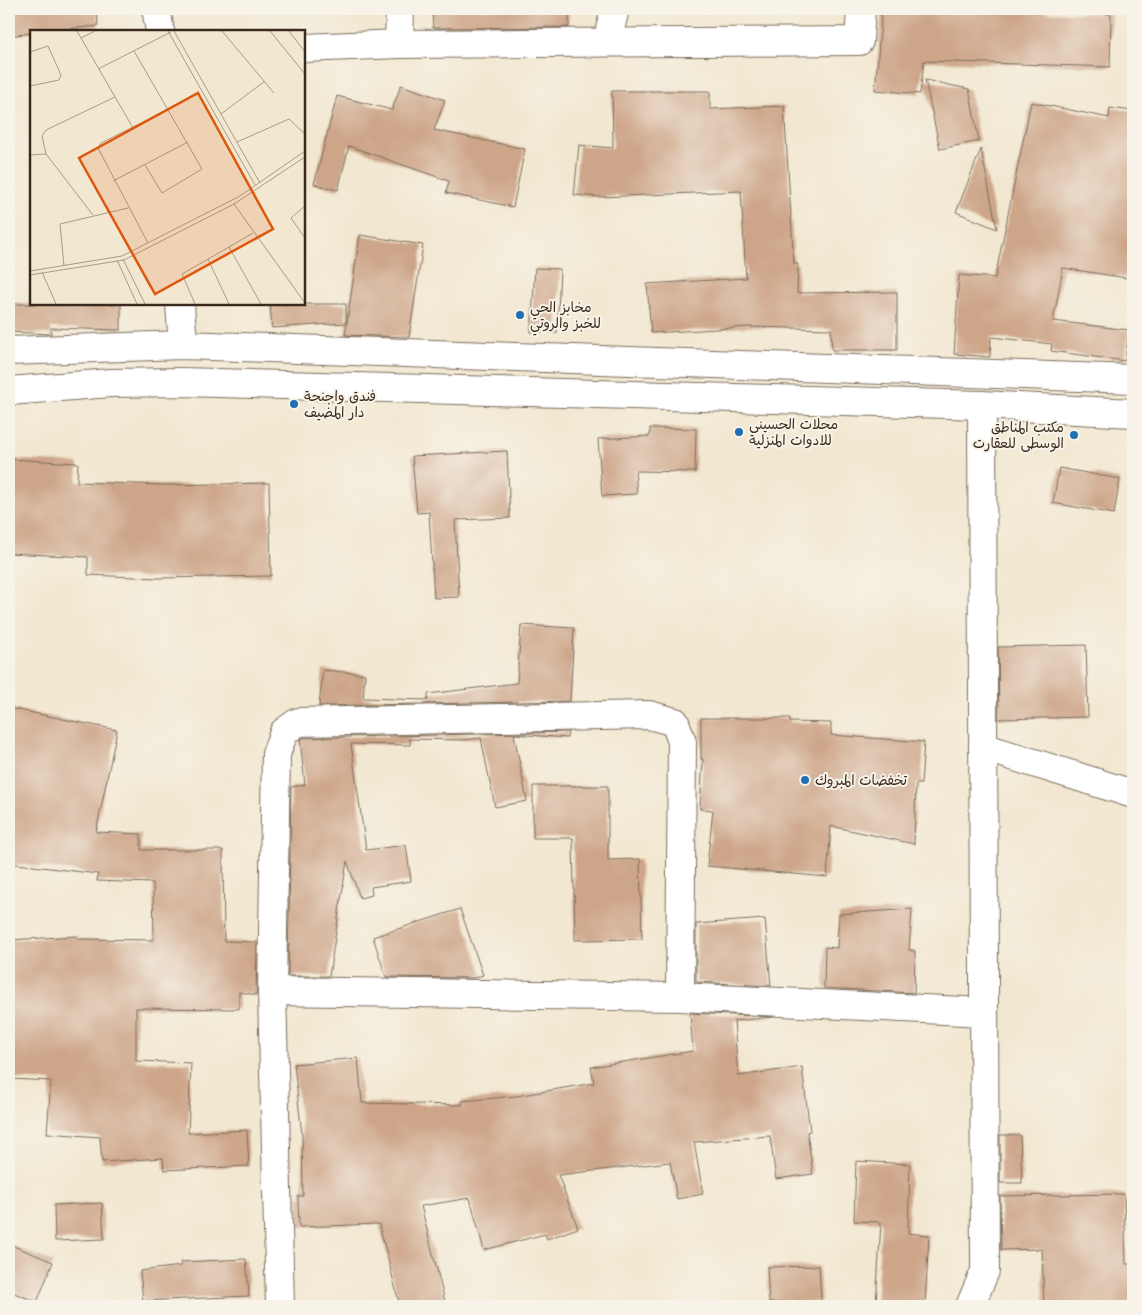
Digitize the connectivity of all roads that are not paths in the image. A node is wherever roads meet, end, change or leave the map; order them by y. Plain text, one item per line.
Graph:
1 (156, 9) edge
2 (400, 9) edge
3 (615, 9) edge
4 (861, 9) edge
5 (160, 30) edge
6 (607, 42) junction
7 (399, 44) junction
8 (305, 48) edge
9 (180, 305) edge
10 (183, 345) junction
11 (9, 351) edge
12 (1133, 379) edge
13 (9, 391) edge
14 (982, 405) junction
15 (1133, 413) edge
16 (983, 747) junction
17 (1133, 794) edge
18 (272, 990) junction
19 (680, 997) junction
20 (984, 1012) junction
21 (280, 1306) edge
22 (970, 1306) edge

1 - 5 street
2 - 7 street
3 - 6 street
4 - 6 street
6 - 7 street
7 - 8 street
9 - 10 street
10 - 11 street
10 - 12 street
13 - 14 street
14 - 15 street
14 - 16 street
16 - 17 street
16 - 20 street
18 - 19 street
18 - 19 street
18 - 21 street
19 - 20 street
20 - 22 street

